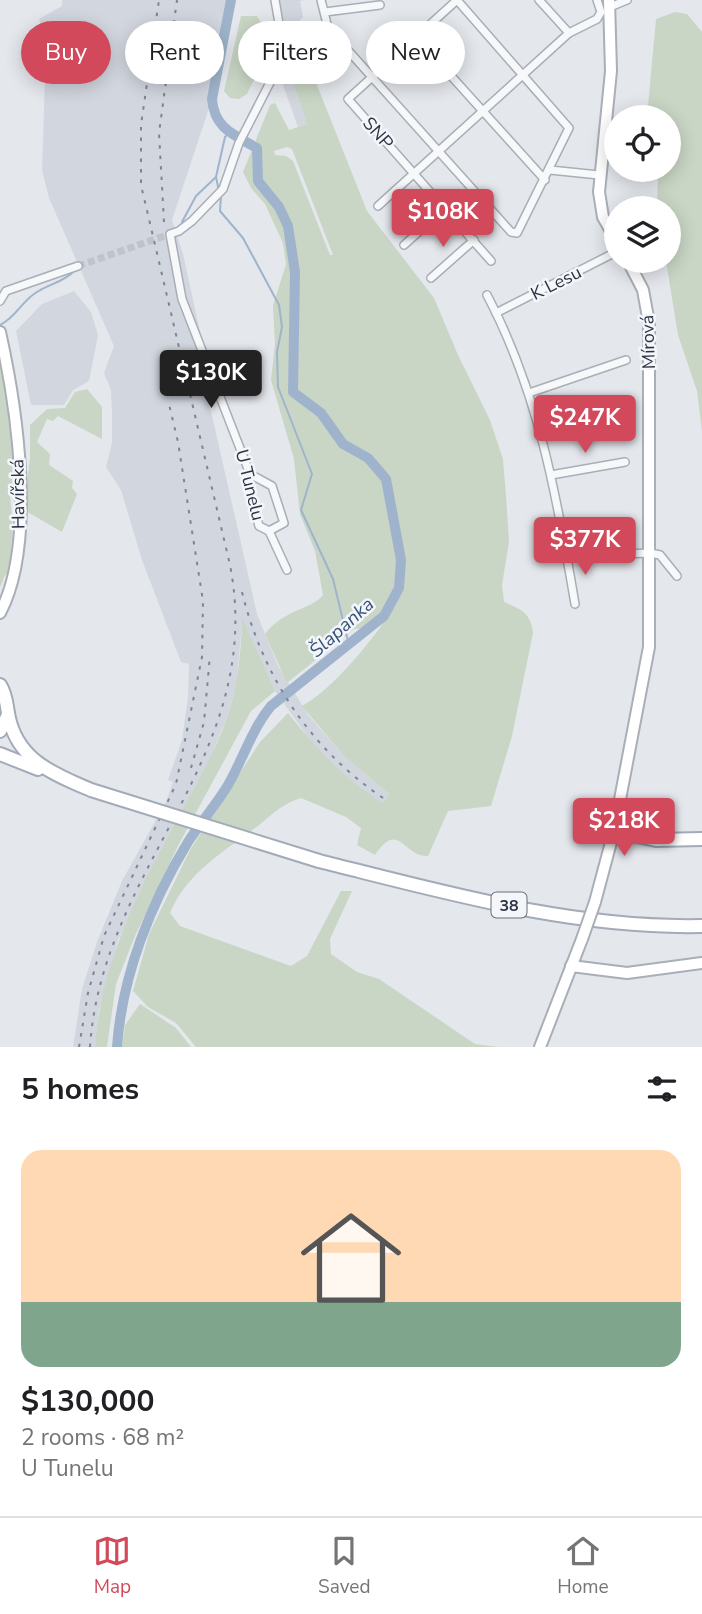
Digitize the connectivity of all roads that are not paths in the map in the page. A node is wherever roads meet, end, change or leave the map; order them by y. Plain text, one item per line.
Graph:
1 (275, 0) edge
2 (321, 0) edge
3 (457, 0) edge
4 (540, 0) edge
5 (597, 0) edge
6 (628, 0) edge
7 (610, 4) edge
8 (380, 5) dead end
9 (325, 11) junction
10 (434, 21) edge
11 (569, 33) junction
12 (366, 70) edge
13 (523, 74) junction
14 (366, 82) edge
15 (378, 84) edge
16 (458, 84) edge
17 (482, 110) junction
18 (438, 150) junction
19 (550, 170) junction
20 (413, 173) junction
21 (600, 175) junction
22 (545, 180) junction
23 (378, 206) dead end
24 (445, 208) junction
25 (604, 217) edge
26 (474, 240) junction
27 (404, 245) dead end
28 (604, 258) edge
29 (491, 261) dead end
30 (78, 265) tunnel mouth
31 (634, 273) edge
32 (431, 278) dead end
33 (3, 289) edge
34 (487, 295) dead end
35 (0, 301) edge
36 (496, 313) junction
37 (0, 332) edge
38 (626, 360) dead end
39 (529, 393) junction
40 (625, 462) dead end
41 (250, 474) junction
42 (551, 475) junction
43 (269, 531) junction
44 (650, 552) junction
45 (567, 556) junction
46 (288, 570) dead end
47 (677, 576) dead end
48 (575, 604) dead end
49 (0, 613) edge
50 (0, 685) edge
51 (8, 715) junction
52 (0, 731) edge
53 (0, 754) edge
54 (0, 761) edge
55 (18, 761) junction
56 (91, 790) junction
57 (614, 831) junction
58 (702, 839) edge
59 (702, 926) edge
60 (702, 963) edge
61 (571, 966) junction
62 (540, 1047) edge

1 - 41 street, U Tunelu
2 - 9 street
3 - 10 street
3 - 13 street
4 - 11 street
5 - 11 street
6 - 7 street
7 - 21 street
8 - 9 street
9 - 12 street
11 - 13 street
13 - 17 street
13 - 19 street
14 - 20 street, SNP
15 - 18 street
16 - 17 street
17 - 18 street
17 - 22 street
18 - 20 street
18 - 22 street
19 - 21 street
19 - 22 street
20 - 23 street
20 - 24 street, SNP
21 - 25 street
24 - 26 street, SNP
24 - 27 street
26 - 29 street, SNP
26 - 32 street
28 - 36 street, K Lesu
30 - 33 street
31 - 44 street, Mírová
33 - 35 street
34 - 36 street
36 - 39 street
37 - 49 street, Havířská
38 - 39 street
39 - 42 street
40 - 42 street
41 - 43 street, U Tunelu
41 - 43 street
42 - 45 street
43 - 46 street, U Tunelu
44 - 45 street
44 - 47 street
44 - 57 street, Mírová
45 - 48 street
50 - 51 main road
51 - 52 main road
51 - 56 main road
53 - 55 main road, 38
54 - 55 main road
55 - 56 main road, 38
56 - 59 main road, 38, bridge
57 - 58 main road
57 - 61 street, Mírová, bridge
60 - 61 street
61 - 62 street, Mírová

